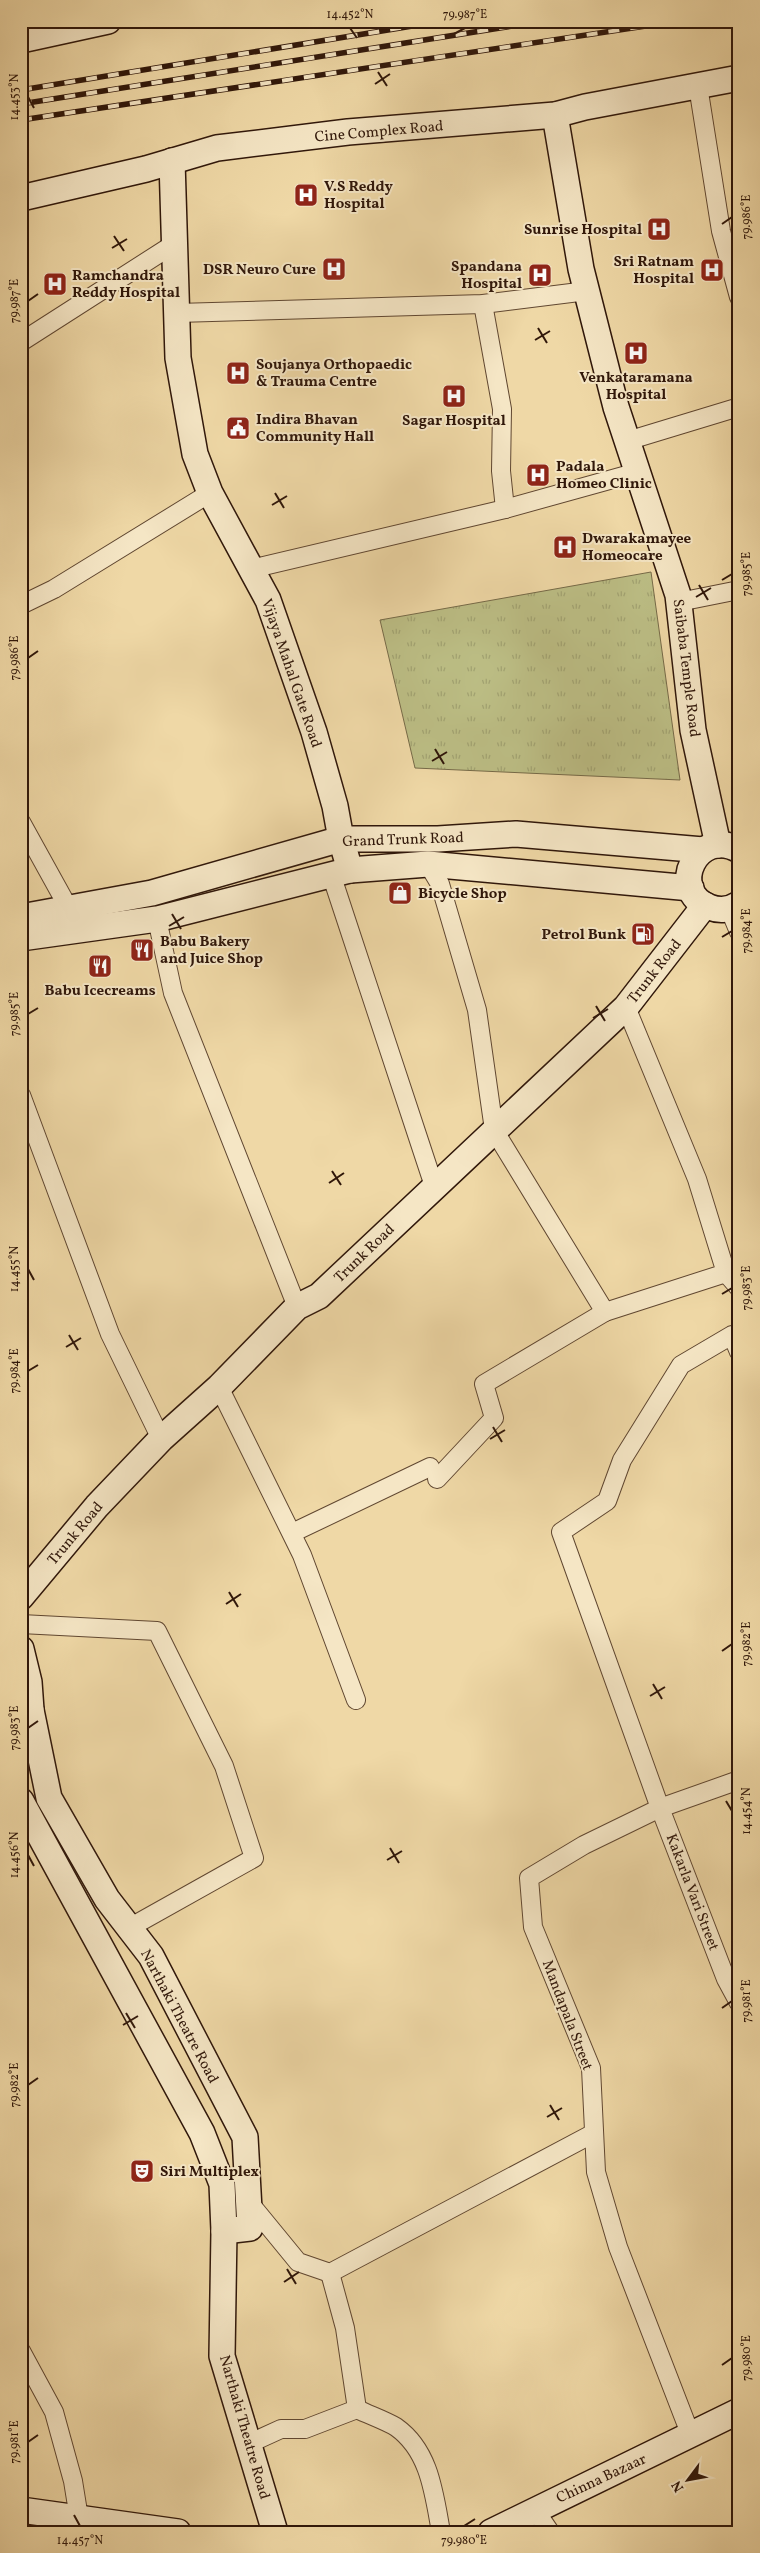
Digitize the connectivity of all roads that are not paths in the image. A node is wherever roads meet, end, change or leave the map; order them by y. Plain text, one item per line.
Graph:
1 (108, 21) edge
2 (21, 40) edge
3 (739, 78) edge
4 (698, 86) junction
5 (555, 115) junction
6 (172, 161) junction
7 (21, 198) edge
8 (174, 244) junction
9 (587, 291) junction
10 (739, 297) edge
11 (482, 304) junction
12 (176, 312) junction
13 (21, 342) edge
14 (739, 407) edge
15 (627, 441) junction
16 (638, 472) junction
17 (210, 493) junction
18 (505, 508) junction
19 (251, 570) junction
20 (739, 590) edge
21 (679, 602) junction
22 (21, 605) edge
23 (21, 822) edge
24 (341, 840) junction
25 (726, 847) edge
26 (428, 864) junction
27 (340, 872) junction
28 (698, 896) junction
29 (734, 906) edge
30 (68, 907) junction
31 (21, 917) edge
32 (157, 919) junction
33 (739, 932) edge
34 (21, 938) edge
35 (626, 1007) junction
36 (21, 1095) edge
37 (494, 1130) junction
38 (434, 1186) junction
39 (726, 1273) junction
40 (739, 1288) edge
41 (297, 1307) junction
42 (605, 1312) junction
43 (735, 1332) edge
44 (739, 1352) edge
45 (218, 1387) junction
46 (161, 1439) junction
47 (292, 1533) junction
48 (21, 1597) edge
49 (21, 1624) edge
50 (21, 1648) edge
51 (356, 1700) dead end
52 (26, 1713) edge
53 (739, 1780) edge
54 (21, 1801) edge
55 (660, 1808) junction
56 (129, 1928) junction
57 (739, 2003) edge
58 (594, 2133) junction
59 (248, 2201) junction
60 (224, 2230) junction
61 (330, 2273) junction
62 (21, 2351) edge
63 (357, 2409) junction
64 (739, 2411) edge
65 (691, 2436) junction
66 (248, 2444) junction
67 (21, 2510) edge
68 (535, 2510) junction
69 (78, 2518) junction
70 (178, 2532) edge
71 (276, 2532) edge
72 (441, 2532) edge
73 (491, 2532) edge
74 (550, 2532) edge

1 - 2 street
3 - 4 street, Cine Complex Road
4 - 5 street, Cine Complex Road
4 - 10 street
5 - 6 street, Cine Complex Road
5 - 9 street, Saibaba Temple Road
6 - 7 street, Cine Complex Road
6 - 8 street, Vijaya Mahal Gate Road
8 - 12 street, Vijaya Mahal Gate Road
8 - 13 street
9 - 11 street
9 - 15 street, Saibaba Temple Road
11 - 12 street
11 - 18 street
12 - 17 street, Vijaya Mahal Gate Road
14 - 15 street
15 - 16 street, Saibaba Temple Road
16 - 18 street
16 - 21 street, Saibaba Temple Road
17 - 19 street, Vijaya Mahal Gate Road
17 - 22 street
18 - 19 street
19 - 24 street, Vijaya Mahal Gate Road
20 - 21 street
21 - 25 street, Saibaba Temple Road
23 - 30 street
24 - 25 street, Grand Trunk Road
24 - 27 street, Vijaya Mahal Gate Road
24 - 30 street, Grand Trunk Road
25 - 28 street
26 - 27 street
26 - 28 street
26 - 37 street
27 - 32 street
27 - 38 street
28 - 29 street
28 - 35 street, Trunk Road
29 - 33 street
30 - 31 street, Grand Trunk Road
32 - 34 street
32 - 41 street
35 - 37 street, Trunk Road
35 - 39 street
36 - 46 street
37 - 38 street, Trunk Road
37 - 42 street
38 - 41 street, Trunk Road
39 - 40 street
39 - 42 street
41 - 45 street, Trunk Road
42 - 47 street
43 - 44 street
43 - 55 street, Kakarla Vari Street
45 - 46 street, Trunk Road
45 - 47 street
46 - 48 street, Trunk Road
47 - 51 street
49 - 56 street
50 - 52 street, Narthaki Theatre Road
52 - 56 street, Narthaki Theatre Road
53 - 55 street
54 - 60 street, Narthaki Theatre Road
55 - 57 street, Kakarla Vari Street
55 - 58 street, Mandapala Street
56 - 59 street, Narthaki Theatre Road
58 - 61 street
58 - 65 street, Mandapala Street
59 - 60 street, Narthaki Theatre Road
59 - 61 street
60 - 66 street, Narthaki Theatre Road
61 - 63 street
62 - 69 street
63 - 66 street
63 - 72 street
64 - 65 street, Chinna Bazaar
65 - 68 street, Chinna Bazaar
66 - 71 street, Narthaki Theatre Road
67 - 69 street
68 - 73 street, Chinna Bazaar
68 - 74 street
69 - 70 street

